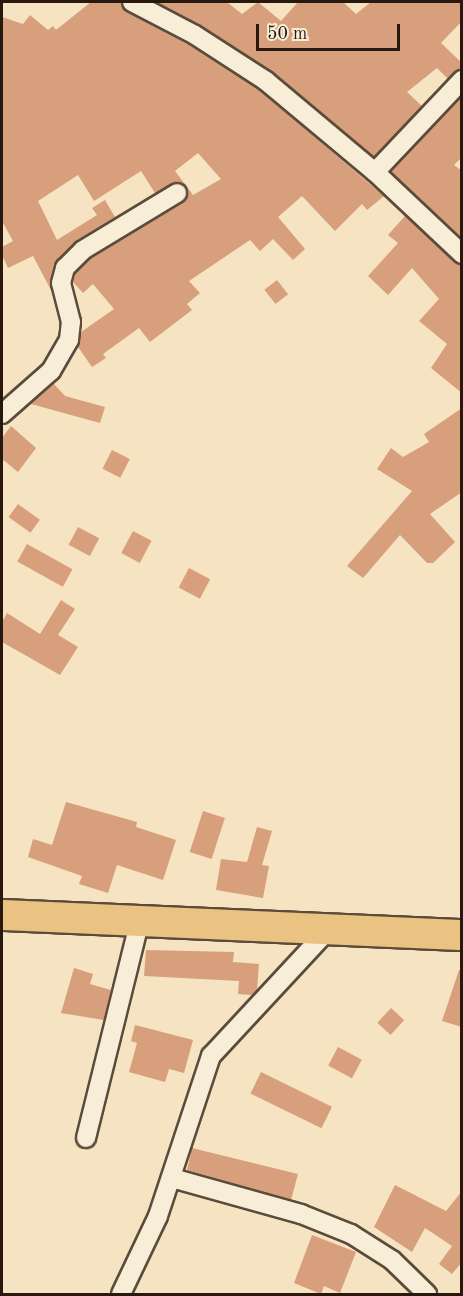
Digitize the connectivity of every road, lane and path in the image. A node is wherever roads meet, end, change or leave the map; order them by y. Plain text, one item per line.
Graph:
1 (132, 2) edge
2 (462, 80) edge
3 (375, 172) junction
4 (177, 193) dead end
5 (462, 254) edge
6 (2, 414) edge
7 (2, 915) edge
8 (140, 920) junction
9 (331, 927) junction
10 (462, 935) edge
11 (86, 1138) dead end
12 (172, 1178) junction
13 (121, 1294) edge
14 (427, 1294) edge

1 - 3 street
2 - 3 street
3 - 5 street
4 - 6 street
7 - 8 highway
8 - 9 highway
8 - 11 street
9 - 10 highway
9 - 12 street
12 - 13 street
12 - 14 street

